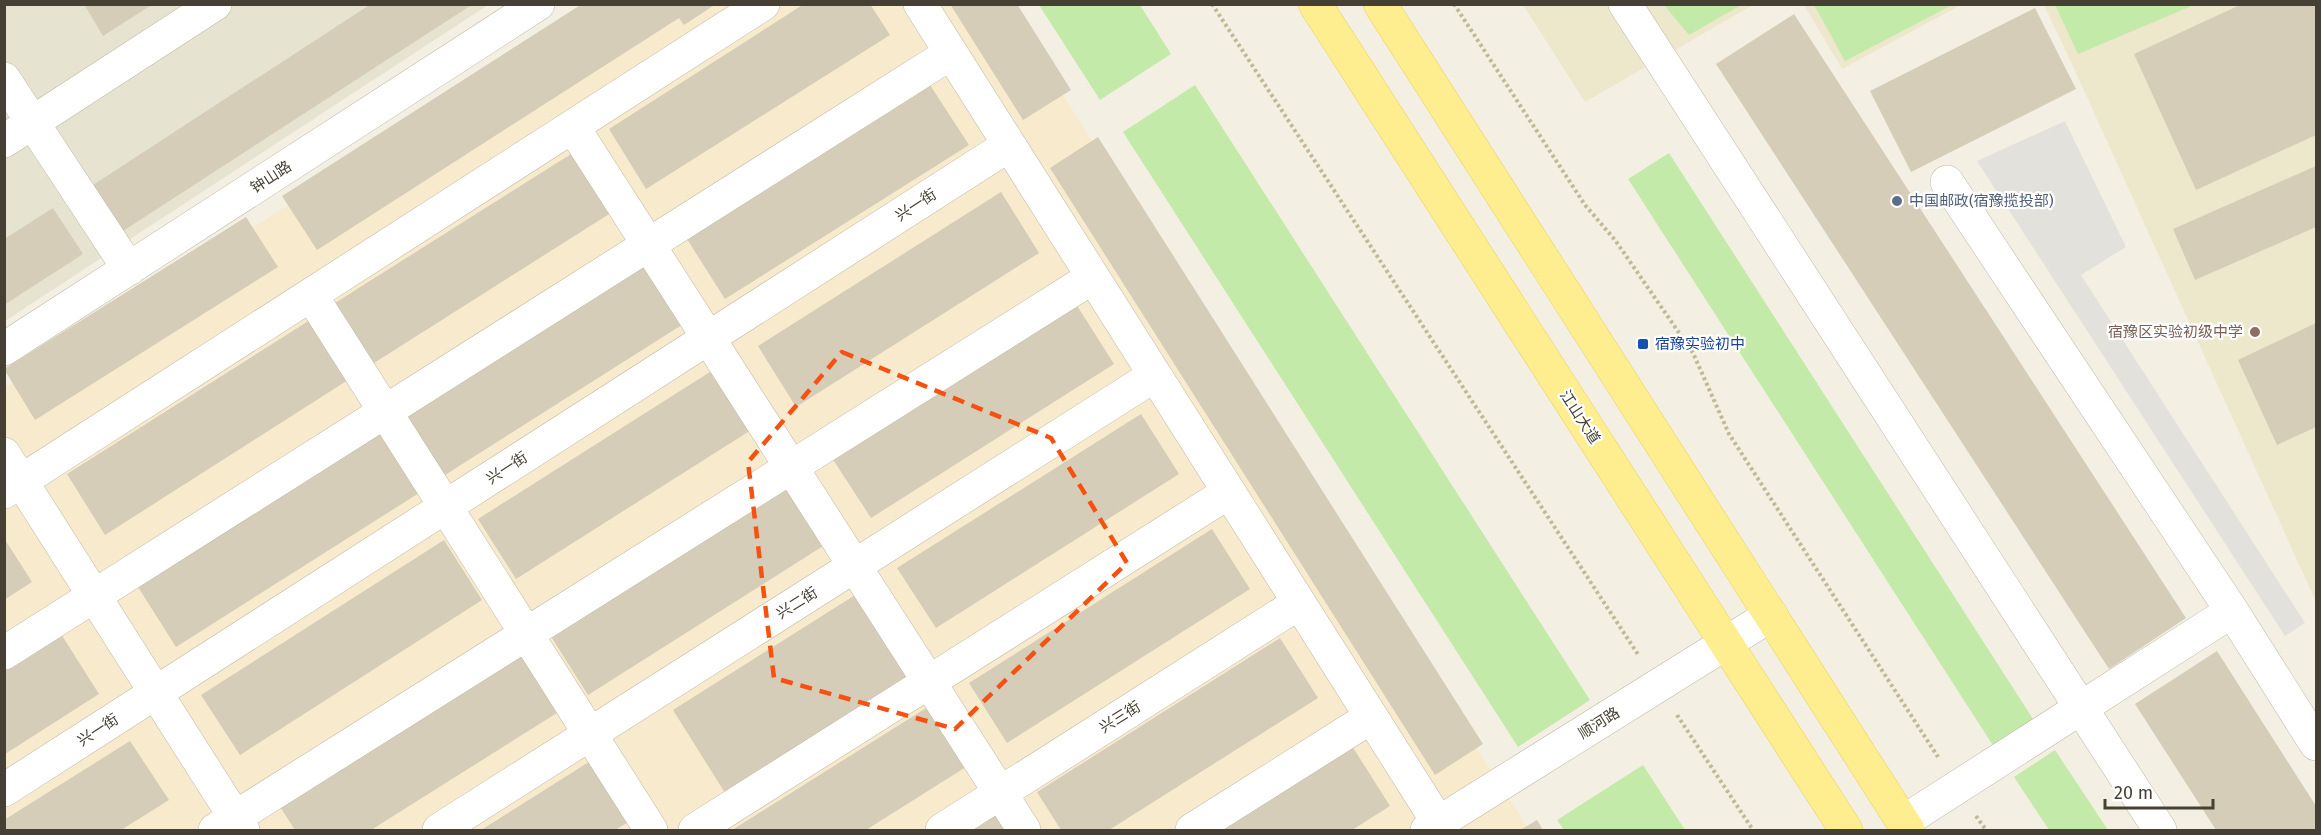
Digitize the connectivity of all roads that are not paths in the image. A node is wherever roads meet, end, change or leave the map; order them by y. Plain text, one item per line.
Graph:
1 (215, 4) edge
2 (538, 4) edge
3 (763, 4) edge
4 (920, 4) edge
5 (1314, 4) edge
6 (1380, 4) edge
7 (1625, 4) edge
8 (951, 53) junction
9 (4, 79) edge
10 (33, 123) junction
11 (573, 127) junction
12 (4, 141) edge
13 (1009, 145) junction
14 (1947, 182) dead end
15 (649, 245) junction
16 (129, 269) junction
17 (1093, 277) junction
18 (312, 295) junction
19 (708, 338) junction
20 (4, 349) edge
21 (1155, 375) junction
22 (386, 412) junction
23 (4, 454) edge
24 (791, 467) junction
25 (13, 487) edge
26 (1229, 492) junction
27 (446, 507) junction
28 (855, 567) junction
29 (95, 596) junction
30 (1299, 603) junction
31 (2232, 611) junction
32 (1771, 615) junction
33 (527, 634) junction
34 (1726, 644) junction
35 (4, 653) edge
36 (928, 682) junction
37 (156, 692) junction
38 (2081, 709) junction
39 (1371, 717) junction
40 (590, 735) junction
41 (2316, 744) edge
42 (4, 790) edge
43 (1000, 793) junction
44 (231, 826) edge
45 (1906, 826) edge
46 (1436, 828) edge
47 (439, 831) edge
48 (651, 831) edge
49 (694, 831) edge
50 (942, 831) edge
51 (1024, 831) edge
52 (1192, 831) edge
53 (1845, 831) edge
54 (2160, 831) edge

1 - 10 street
2 - 16 street, 钟山路
3 - 11 street
4 - 8 street
5 - 34 main road, 江山大道
6 - 32 main road
7 - 38 street
8 - 13 street
8 - 15 street
9 - 10 street
10 - 12 street
10 - 16 street
11 - 15 street
11 - 18 street
13 - 17 street
13 - 19 street, 兴一街
14 - 31 street
15 - 19 street
15 - 22 street
16 - 20 street, 钟山路
17 - 21 street
17 - 24 street
18 - 22 street
18 - 25 street
19 - 24 street
19 - 27 street, 兴一街
21 - 26 street
21 - 28 street, 兴二街
22 - 27 street
22 - 29 street
23 - 25 street
24 - 28 street
24 - 33 street
25 - 29 street
26 - 30 street
26 - 36 street
27 - 33 street
27 - 37 street, 兴一街
28 - 36 street
28 - 40 street, 兴二街
29 - 35 street
29 - 37 street
30 - 39 street
30 - 43 street, 兴三街
31 - 38 street
31 - 41 street
32 - 34 street, 顺河路
32 - 45 main road
33 - 40 street
33 - 44 street
34 - 46 street, 顺河路
34 - 53 main road, 江山大道
36 - 43 street
36 - 49 street
37 - 42 street, 兴一街
37 - 44 street
38 - 45 street
38 - 54 street
39 - 46 street
39 - 52 street
40 - 47 street, 兴二街
40 - 48 street
43 - 50 street, 兴三街
43 - 51 street

